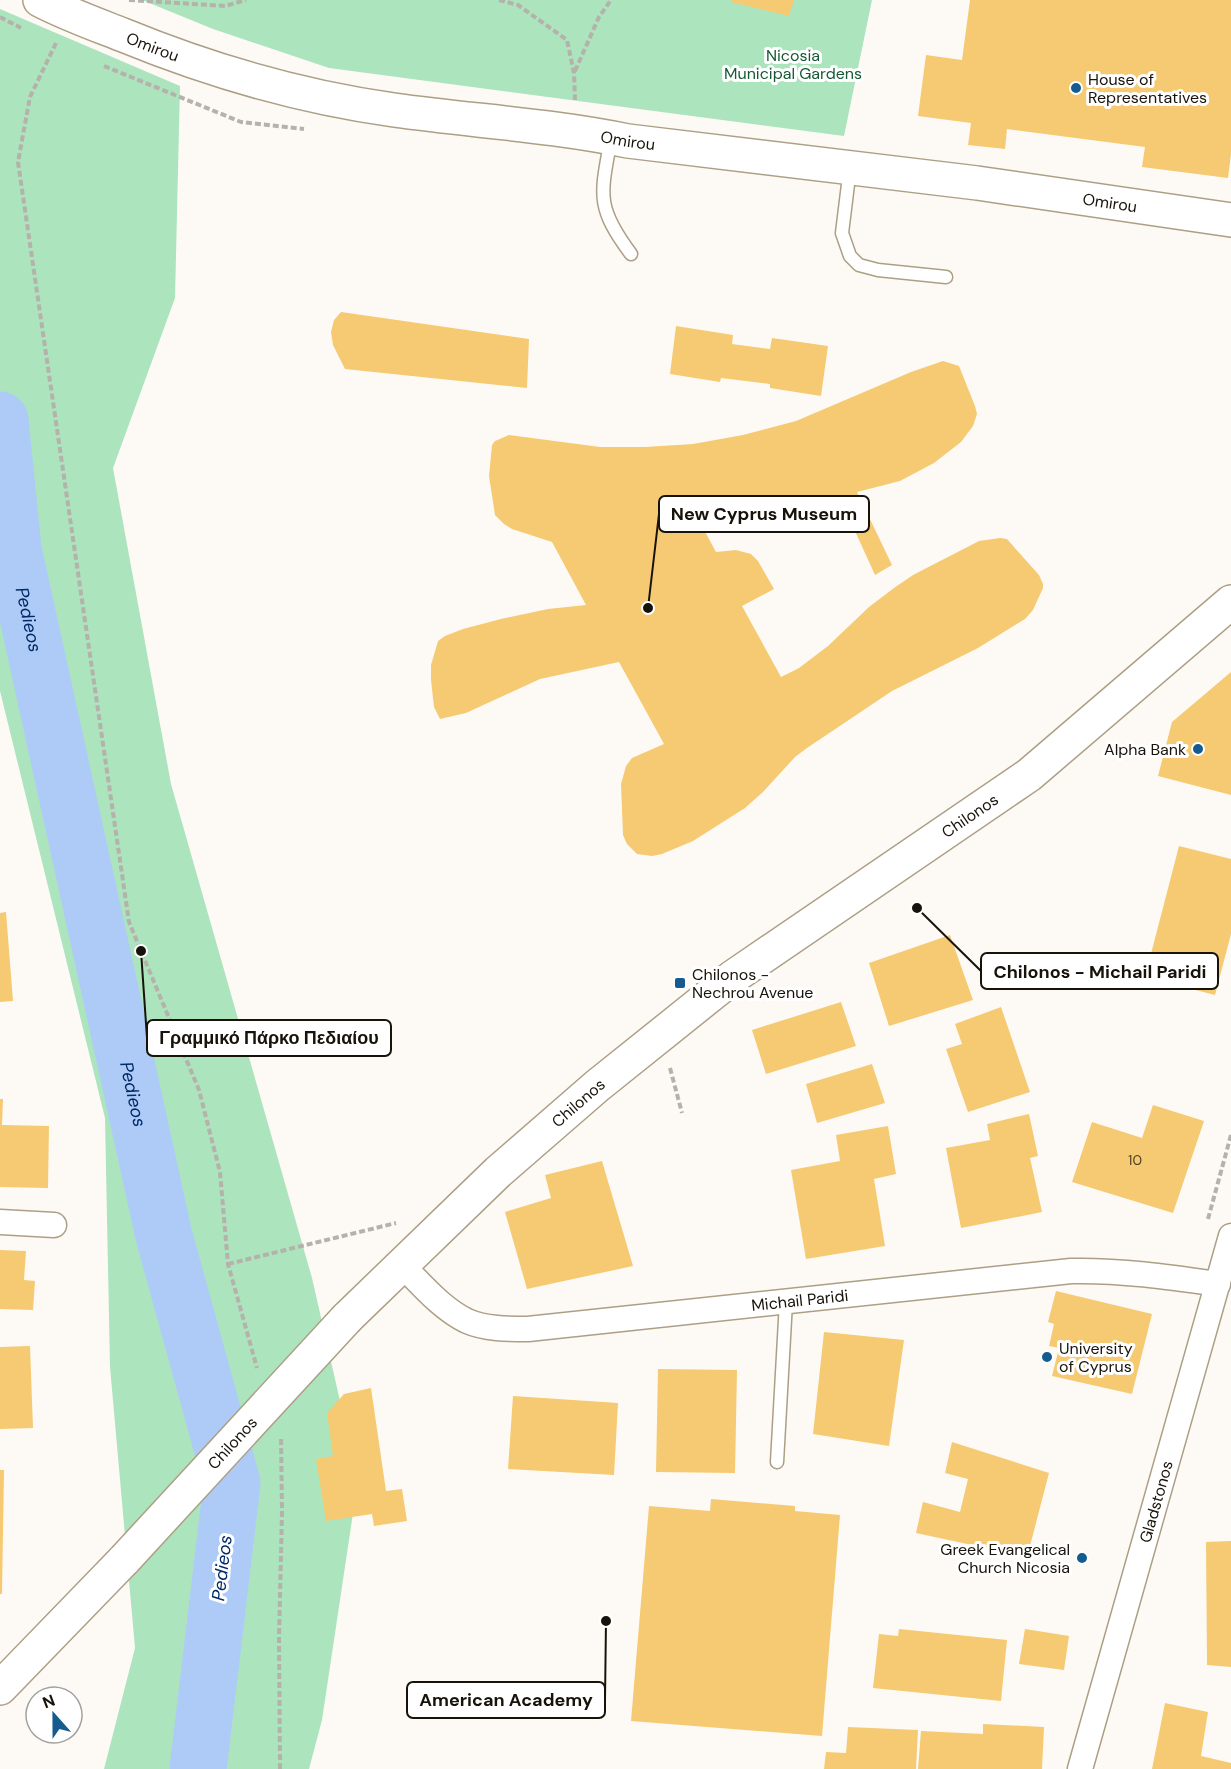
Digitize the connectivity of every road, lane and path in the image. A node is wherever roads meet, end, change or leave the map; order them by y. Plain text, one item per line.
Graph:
1 (40, 0) edge
2 (129, 0) edge
3 (246, 0) edge
4 (499, 0) edge
5 (611, 0) edge
6 (59, 36) dead end
7 (574, 73) junction
8 (577, 130) junction
9 (611, 137) junction
10 (850, 168) junction
11 (1231, 220) edge
12 (631, 254) dead end
13 (946, 277) dead end
14 (1231, 602) edge
15 (668, 1060) dead end
16 (682, 1113) dead end
17 (0, 1222) edge
18 (54, 1225) dead end
19 (1231, 1236) edge
20 (413, 1256) junction
21 (228, 1264) junction
22 (1225, 1285) edge
23 (786, 1302) junction
24 (260, 1376) dead end
25 (278, 1430) dead end
26 (777, 1462) dead end
27 (0, 1688) edge
28 (280, 1769) edge
29 (1080, 1769) edge

1 - 8 main road, Omirou
2 - 3 path
4 - 7 path
5 - 7 path
6 - 21 path
7 - 8 path
8 - 9 main road, Omirou
9 - 10 main road, Omirou
9 - 12 lane
10 - 11 main road, Omirou
10 - 13 lane
14 - 20 main road, Chilonos
15 - 16 path
17 - 18 street
19 - 22 street, Gladstonos
20 - 21 path
20 - 23 street, Michail Paridi
20 - 27 main road, Chilonos, bridge
21 - 24 path
22 - 23 street, Michail Paridi
22 - 29 street, Gladstonos
23 - 26 lane
25 - 28 path

